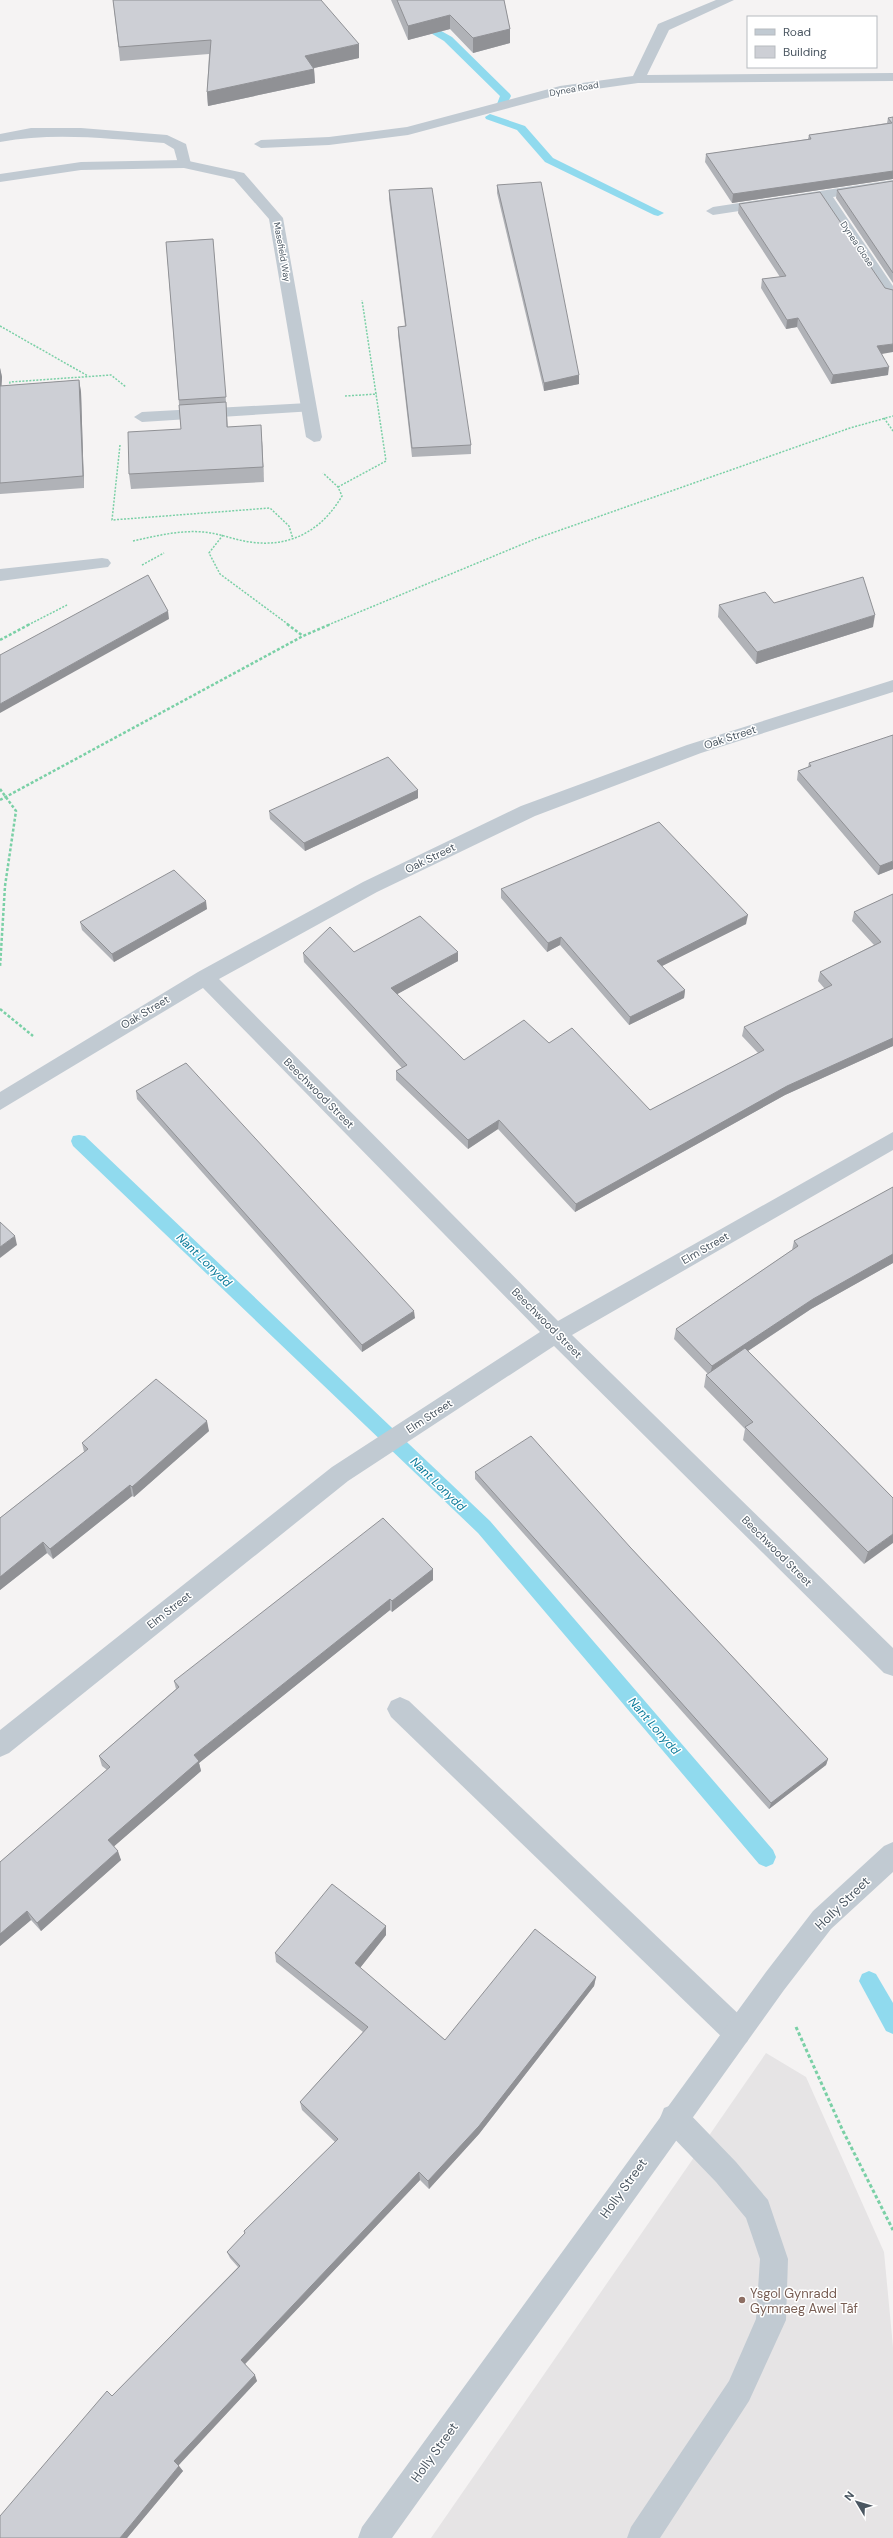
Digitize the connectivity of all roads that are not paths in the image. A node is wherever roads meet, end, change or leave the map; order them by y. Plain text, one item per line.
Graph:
1 (727, 0) edge
2 (893, 77) edge
3 (638, 80) junction
4 (0, 138) edge
5 (260, 144) dead end
6 (184, 164) junction
7 (0, 178) edge
8 (893, 184) edge
9 (824, 195) junction
10 (713, 211) dead end
11 (892, 294) edge
12 (308, 408) junction
13 (142, 417) dead end
14 (314, 437) dead end
15 (102, 563) road end
16 (0, 575) edge
17 (893, 686) edge
18 (205, 977) junction
19 (0, 1102) edge
20 (893, 1140) edge
21 (556, 1333) junction
22 (893, 1665) edge
23 (400, 1709) dead end
24 (0, 1745) edge
25 (893, 1855) edge
26 (737, 2032) junction
27 (674, 2118) junction
28 (372, 2538) edge
29 (642, 2538) edge

1 - 3 street
2 - 3 street, Dynea Road
3 - 5 street, Dynea Road
4 - 6 street
6 - 7 street, Masefield Way
6 - 12 street, Masefield Way
8 - 9 street
9 - 10 street
9 - 11 street, Dynea Close
12 - 13 street
12 - 14 street, Masefield Way
15 - 16 street
17 - 18 street, Oak Street
18 - 19 street, Oak Street
18 - 21 street, Beechwood Street
20 - 21 street, Elm Street
21 - 22 street, Beechwood Street
21 - 24 street, Elm Street
23 - 26 street
25 - 26 street, Holly Street
26 - 27 street, Holly Street
27 - 28 street, Holly Street
27 - 29 street

